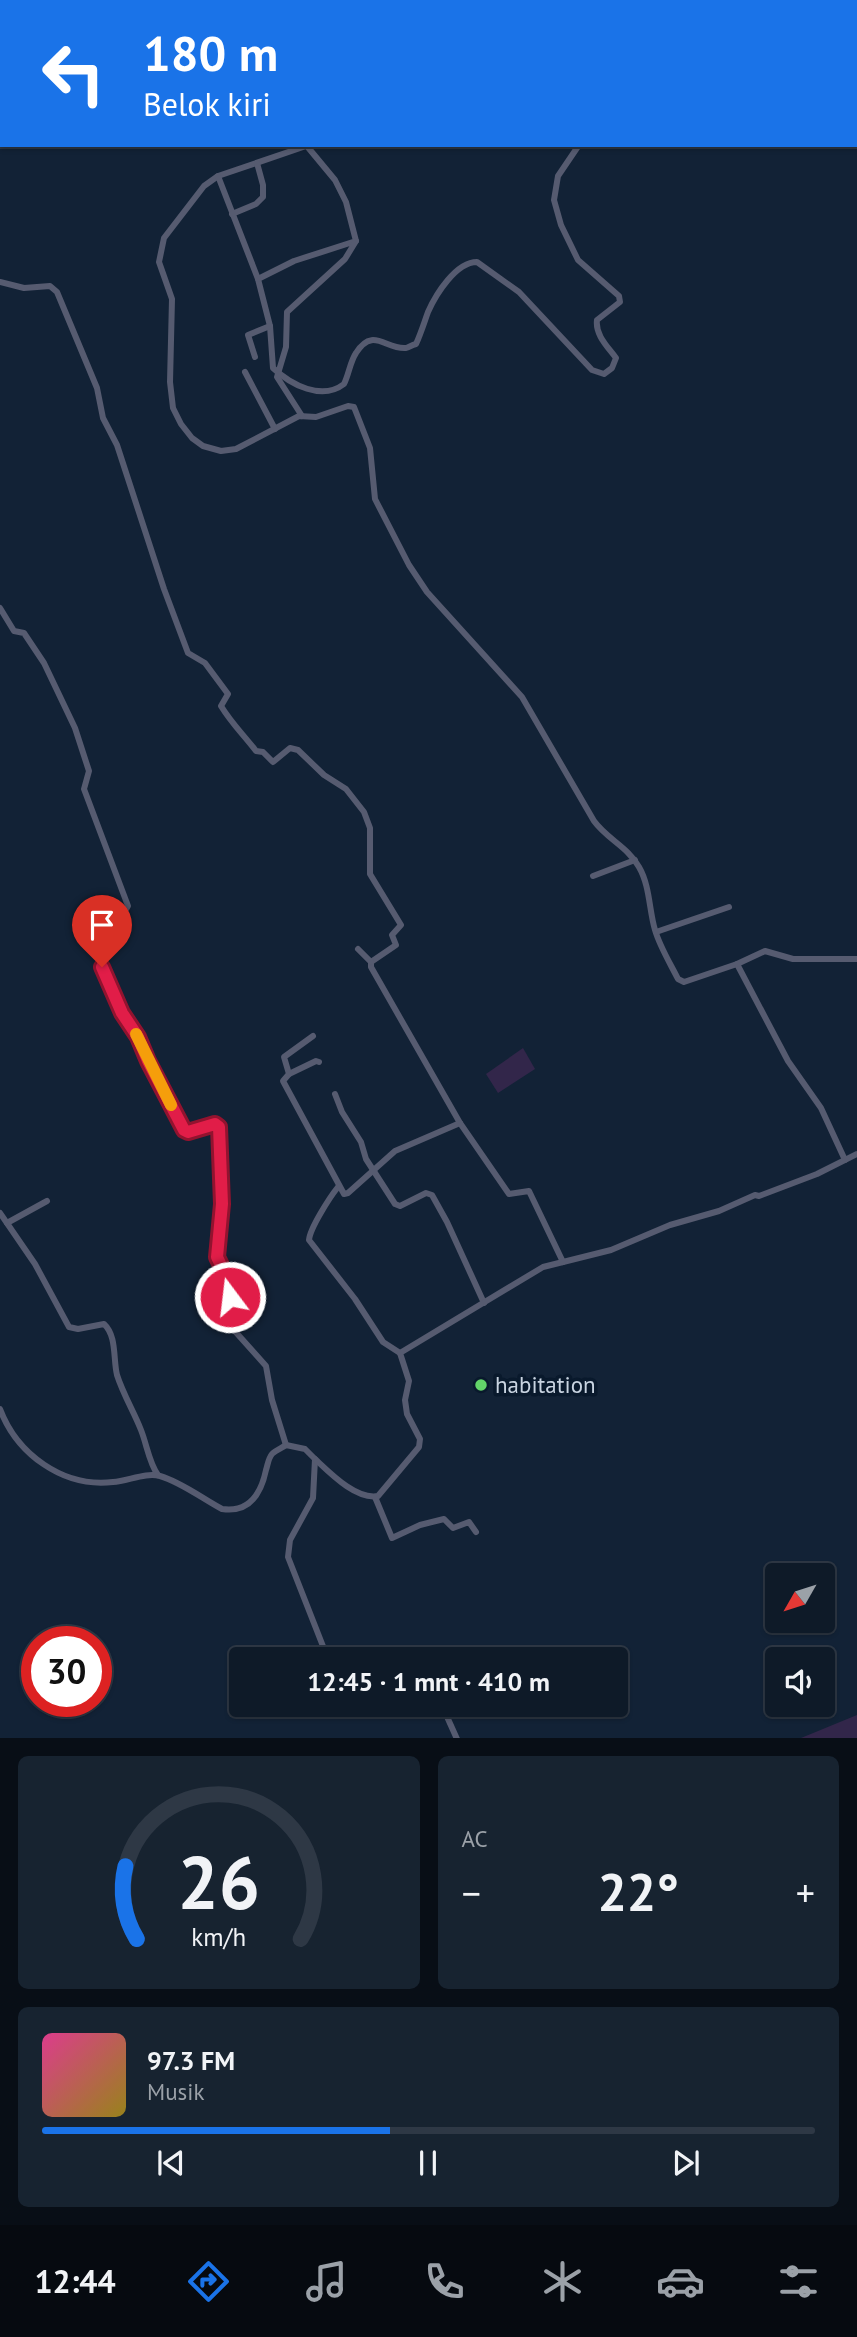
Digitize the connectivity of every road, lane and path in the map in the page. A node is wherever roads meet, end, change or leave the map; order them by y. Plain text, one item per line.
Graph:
1 (303, 147) edge
2 (307, 147) edge
3 (577, 147) edge
4 (257, 163) junction
5 (218, 176) junction
6 (232, 214) junction
7 (356, 241) junction
8 (258, 279) junction
9 (0, 282) edge
10 (270, 326) junction
11 (255, 357) dead end
12 (245, 372) dead end
13 (278, 372) junction
14 (302, 416) junction
15 (275, 429) junction
16 (0, 608) edge
17 (635, 860) junction
18 (593, 876) dead end
19 (729, 907) dead end
20 (656, 932) junction
21 (358, 949) dead end
22 (857, 959) edge
23 (371, 962) junction
24 (737, 964) junction
25 (313, 1036) dead end
26 (319, 1062) dead end
27 (289, 1073) junction
28 (335, 1094) dead end
29 (460, 1123) junction
30 (857, 1154) edge
31 (845, 1160) junction
32 (372, 1170) junction
33 (338, 1187) junction
34 (47, 1201) dead end
35 (0, 1213) edge
36 (7, 1223) junction
37 (563, 1262) junction
38 (484, 1303) junction
39 (400, 1353) junction
40 (0, 1409) edge
41 (286, 1445) junction
42 (315, 1459) junction
43 (158, 1475) junction
44 (375, 1497) junction
45 (476, 1532) dead end
46 (323, 1647) edge
47 (447, 1717) edge
48 (457, 1738) edge

1 - 4 street
2 - 7 street
3 - 13 street
4 - 5 street
4 - 6 street
5 - 6 street
5 - 15 street
6 - 8 street
7 - 8 street
7 - 13 street
8 - 10 street
9 - 23 street
10 - 11 street
10 - 13 street
12 - 15 street
13 - 14 street
14 - 15 street
14 - 17 street
16 - 41 street
17 - 18 street
17 - 20 street
19 - 20 street
20 - 24 street
21 - 23 street
22 - 24 street
23 - 29 street
24 - 31 street
25 - 27 street
26 - 27 street
27 - 33 street
28 - 32 street
29 - 32 street
29 - 37 street
30 - 31 street
31 - 37 street
32 - 33 street
32 - 38 street
33 - 39 street
34 - 36 street
35 - 36 street
36 - 43 street
37 - 38 street
38 - 39 street
39 - 44 street
40 - 43 street
41 - 42 street
41 - 43 street
42 - 44 street
42 - 46 street
44 - 45 street
47 - 48 street

